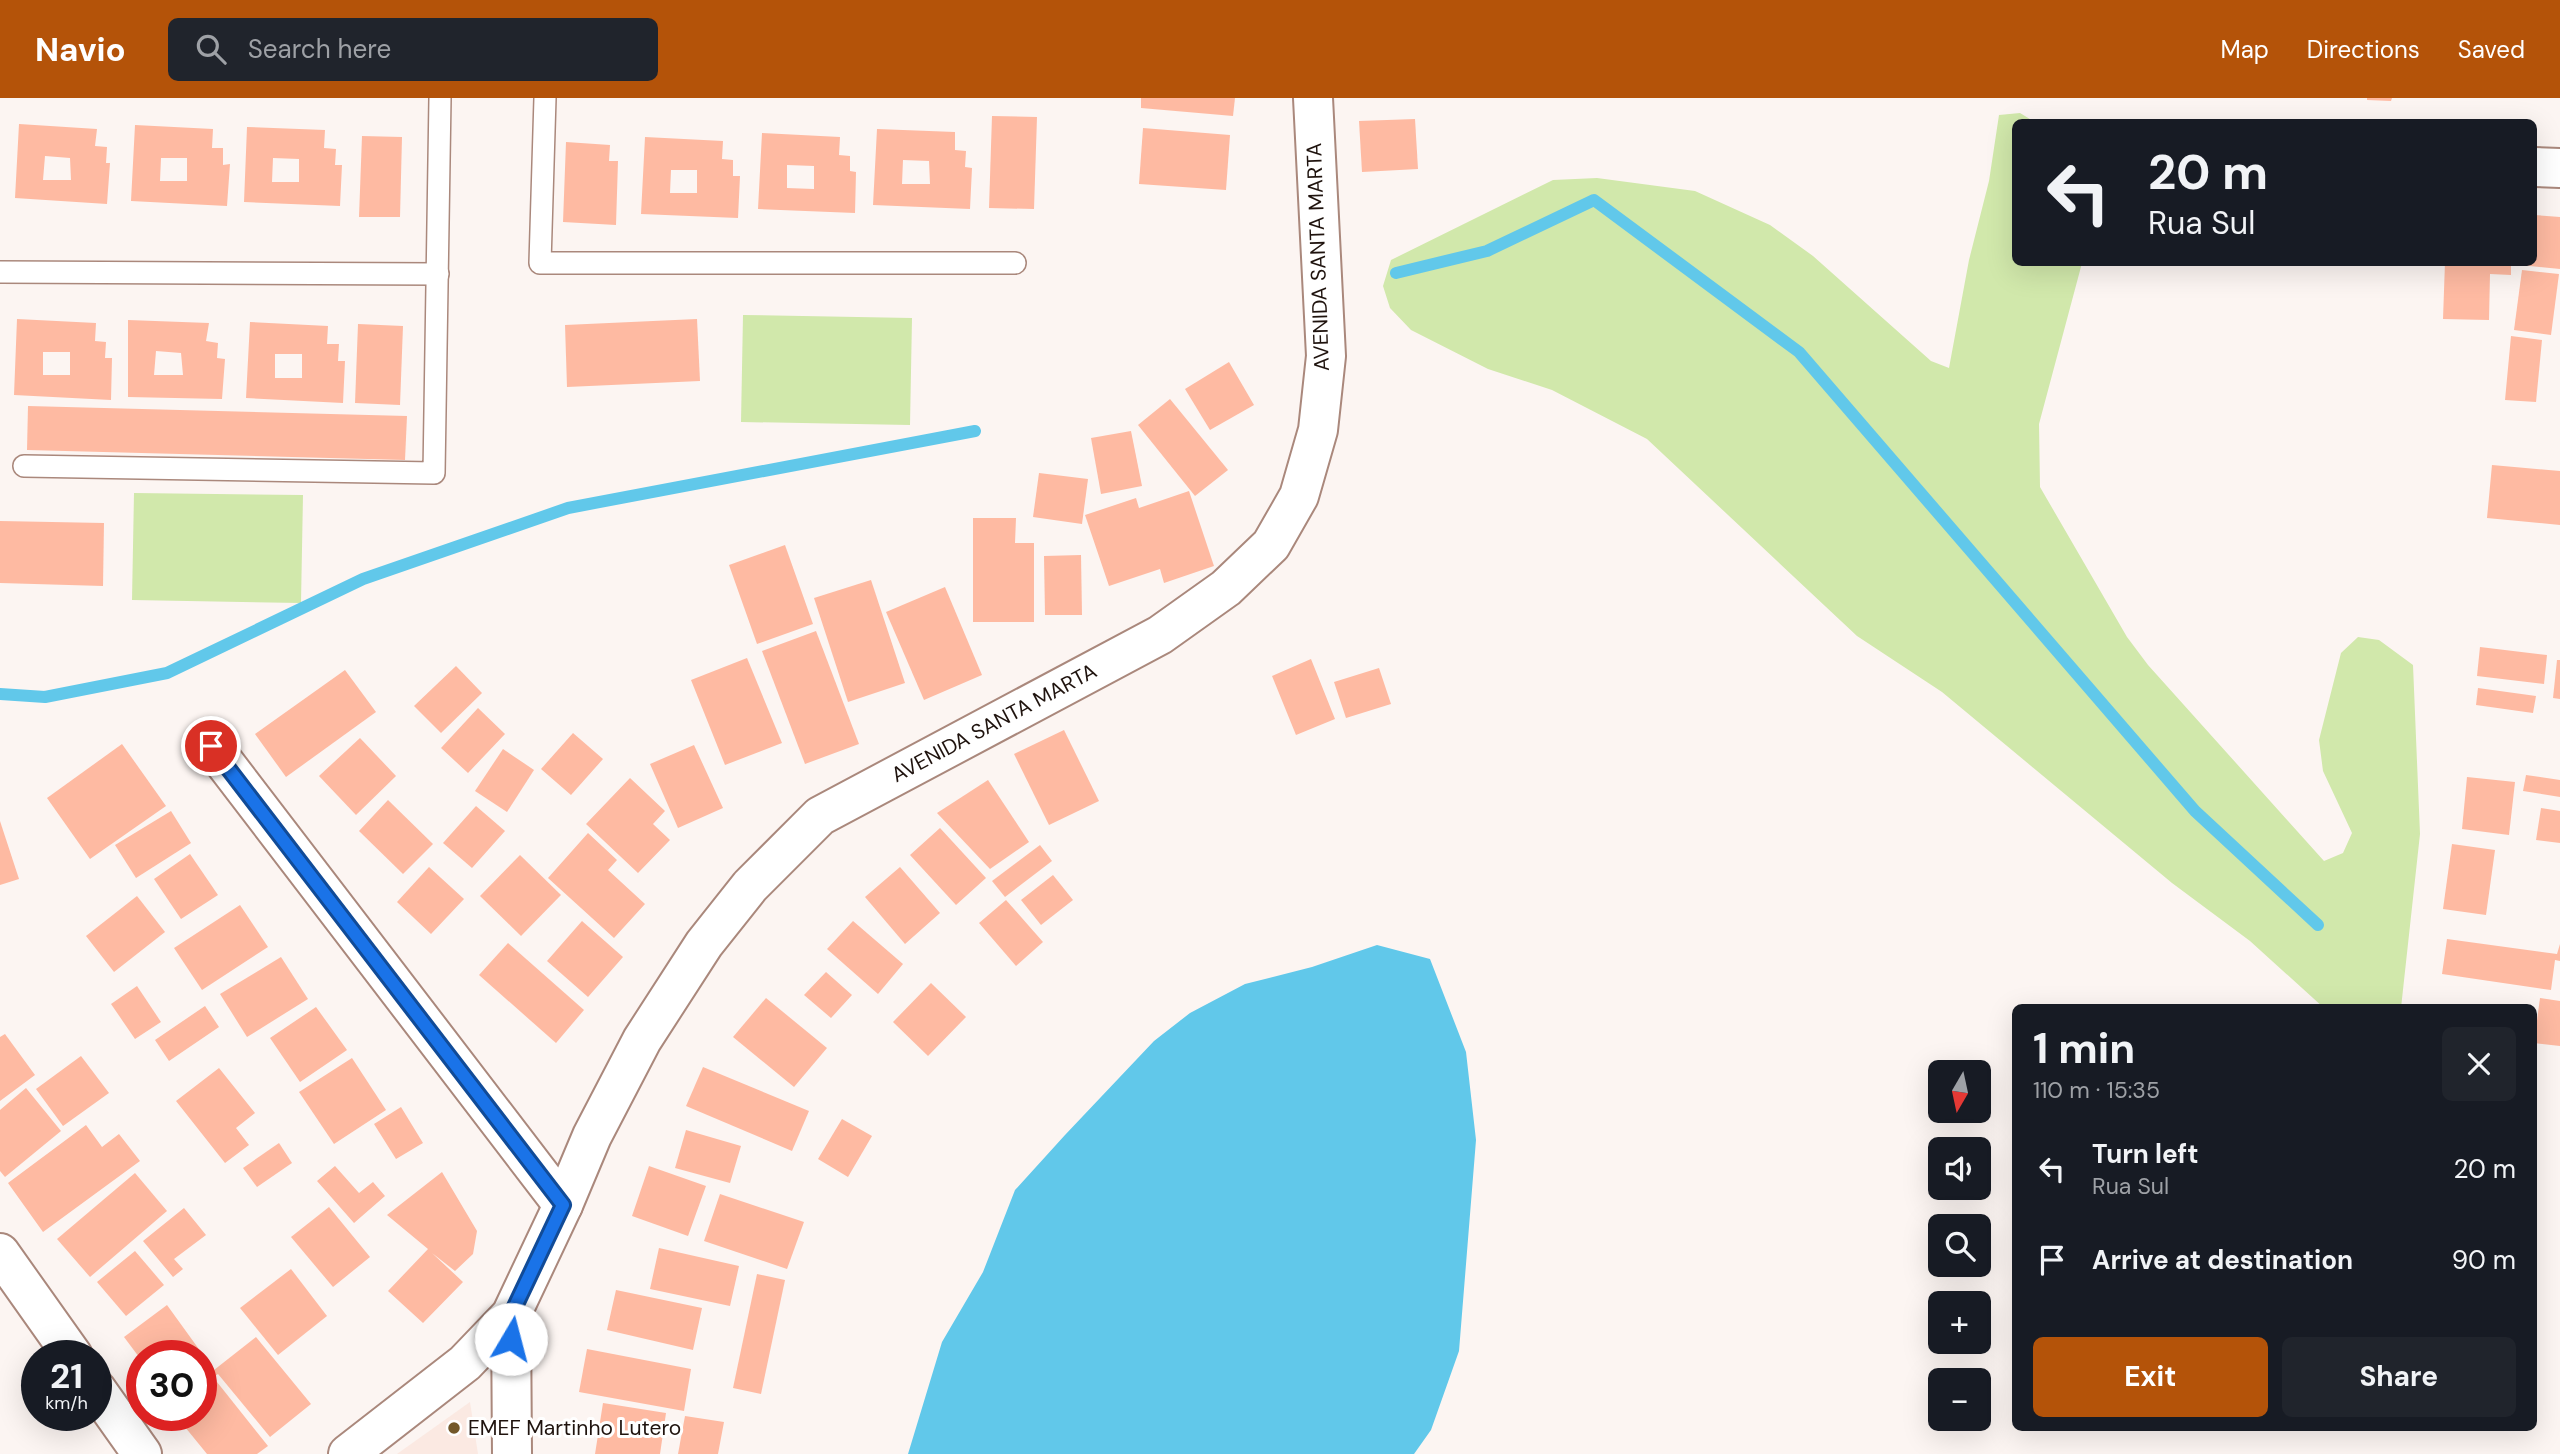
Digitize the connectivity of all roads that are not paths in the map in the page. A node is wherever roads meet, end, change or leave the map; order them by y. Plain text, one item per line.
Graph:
1 (440, 98) edge
2 (545, 98) edge
3 (1313, 98) edge
4 (2537, 167) edge
5 (2560, 168) edge
6 (1015, 263) dead end
7 (0, 272) edge
8 (438, 274) junction
9 (24, 466) dead end
10 (211, 746) dead end
11 (563, 1205) junction
12 (0, 1253) edge
13 (511, 1315) junction
14 (62, 1340) edge
15 (112, 1412) edge
16 (142, 1454) edge
17 (348, 1454) edge
18 (512, 1454) edge

1 - 8 lane
2 - 6 lane
3 - 11 street, AVENIDA SANTA MARTA
4 - 5 street
7 - 8 lane
8 - 9 lane
10 - 11 street
11 - 13 street, AVENIDA SANTA MARTA
12 - 14 street
13 - 17 street
13 - 18 street
15 - 16 street

